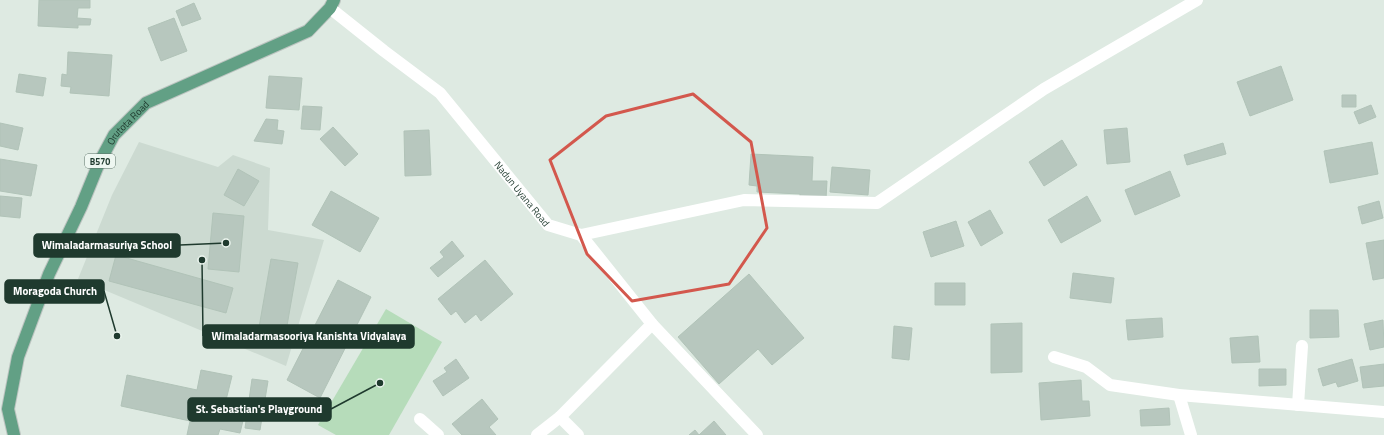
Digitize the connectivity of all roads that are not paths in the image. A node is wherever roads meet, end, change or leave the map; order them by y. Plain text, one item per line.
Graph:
1 (1197, 0) edge
2 (332, 4) edge
3 (581, 235) junction
4 (652, 324) junction
5 (1302, 346) dead end
6 (1054, 357) dead end
7 (1179, 395) junction
8 (1298, 405) junction
9 (4, 408) edge
10 (1384, 412) edge
11 (560, 417) junction
12 (420, 419) dead end
13 (14, 435) edge
14 (438, 435) edge
15 (537, 435) edge
16 (578, 435) edge
17 (757, 435) edge
18 (1191, 435) edge

1 - 3 street
2 - 3 street, Nadun Uyana Road
2 - 9 main road, Orutota Road / B570
3 - 4 street
4 - 11 street
4 - 17 street
5 - 8 street
6 - 7 street
7 - 8 street
7 - 18 street
8 - 10 street
9 - 13 main road, Orutota Road / B570
11 - 15 street
11 - 16 street
12 - 14 street

